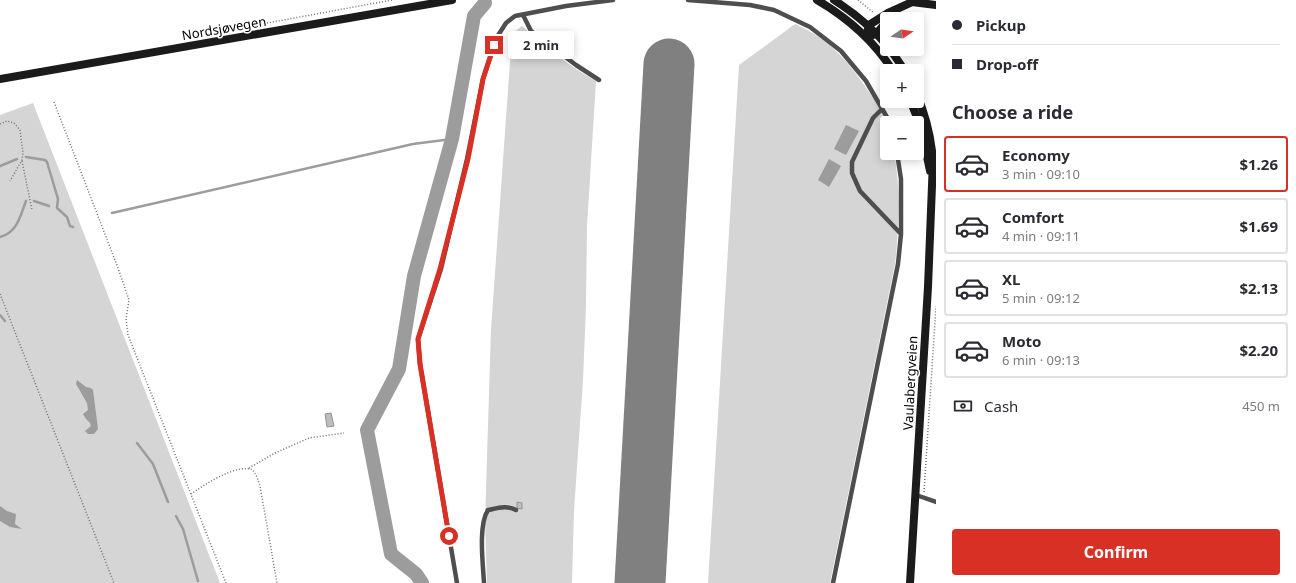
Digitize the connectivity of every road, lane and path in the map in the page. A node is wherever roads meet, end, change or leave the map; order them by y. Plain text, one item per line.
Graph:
1 (452, 0) edge
2 (613, 0) edge
3 (688, 0) edge
4 (817, 0) edge
5 (834, 0) edge
6 (858, 0) edge
7 (936, 5) edge
8 (899, 7) junction
9 (895, 12) edge
10 (523, 15) junction
11 (878, 16) dead end
12 (868, 25) junction
13 (880, 29) edge
14 (876, 33) junction
15 (866, 37) junction
16 (880, 38) edge
17 (887, 64) edge
18 (0, 79) edge
19 (599, 80) dead end
20 (54, 102) dead end
21 (913, 108) edge
22 (922, 108) edge
23 (882, 109) junction
24 (886, 116) edge
25 (0, 124) edge
26 (22, 160) junction
27 (897, 160) edge
28 (10, 181) dead end
29 (932, 185) junction
30 (32, 210) dead end
31 (901, 234) junction
32 (0, 294) edge
33 (936, 306) edge
34 (344, 433) dead end
35 (249, 468) junction
36 (191, 494) junction
37 (920, 496) junction
38 (936, 502) edge
39 (516, 510) dead end
40 (114, 583) edge
41 (226, 583) edge
42 (277, 583) edge
43 (457, 583) edge
44 (484, 583) edge
45 (833, 583) edge
46 (910, 583) edge

1 - 18 main road, Nordsjøvegen
2 - 10 lane
3 - 23 lane
4 - 15 main road
5 - 12 main road
6 - 11 path
7 - 8 main road
8 - 9 main road
8 - 12 main road
10 - 19 lane
10 - 43 lane
12 - 14 main road
12 - 15 main road
13 - 14 main road
14 - 15 main road
14 - 16 main road
15 - 17 main road
20 - 36 path
21 - 29 main road, Vaulabergveien
22 - 29 main road, Vaulabergveien
23 - 24 lane
23 - 31 lane
25 - 26 path
26 - 28 path
26 - 30 path
27 - 31 lane
29 - 37 main road, Vaulabergveien
31 - 45 lane
32 - 40 path
33 - 37 path
34 - 35 path
35 - 36 path
35 - 42 path
36 - 41 path
37 - 38 lane
37 - 46 main road, Vaulabergveien
39 - 44 lane

